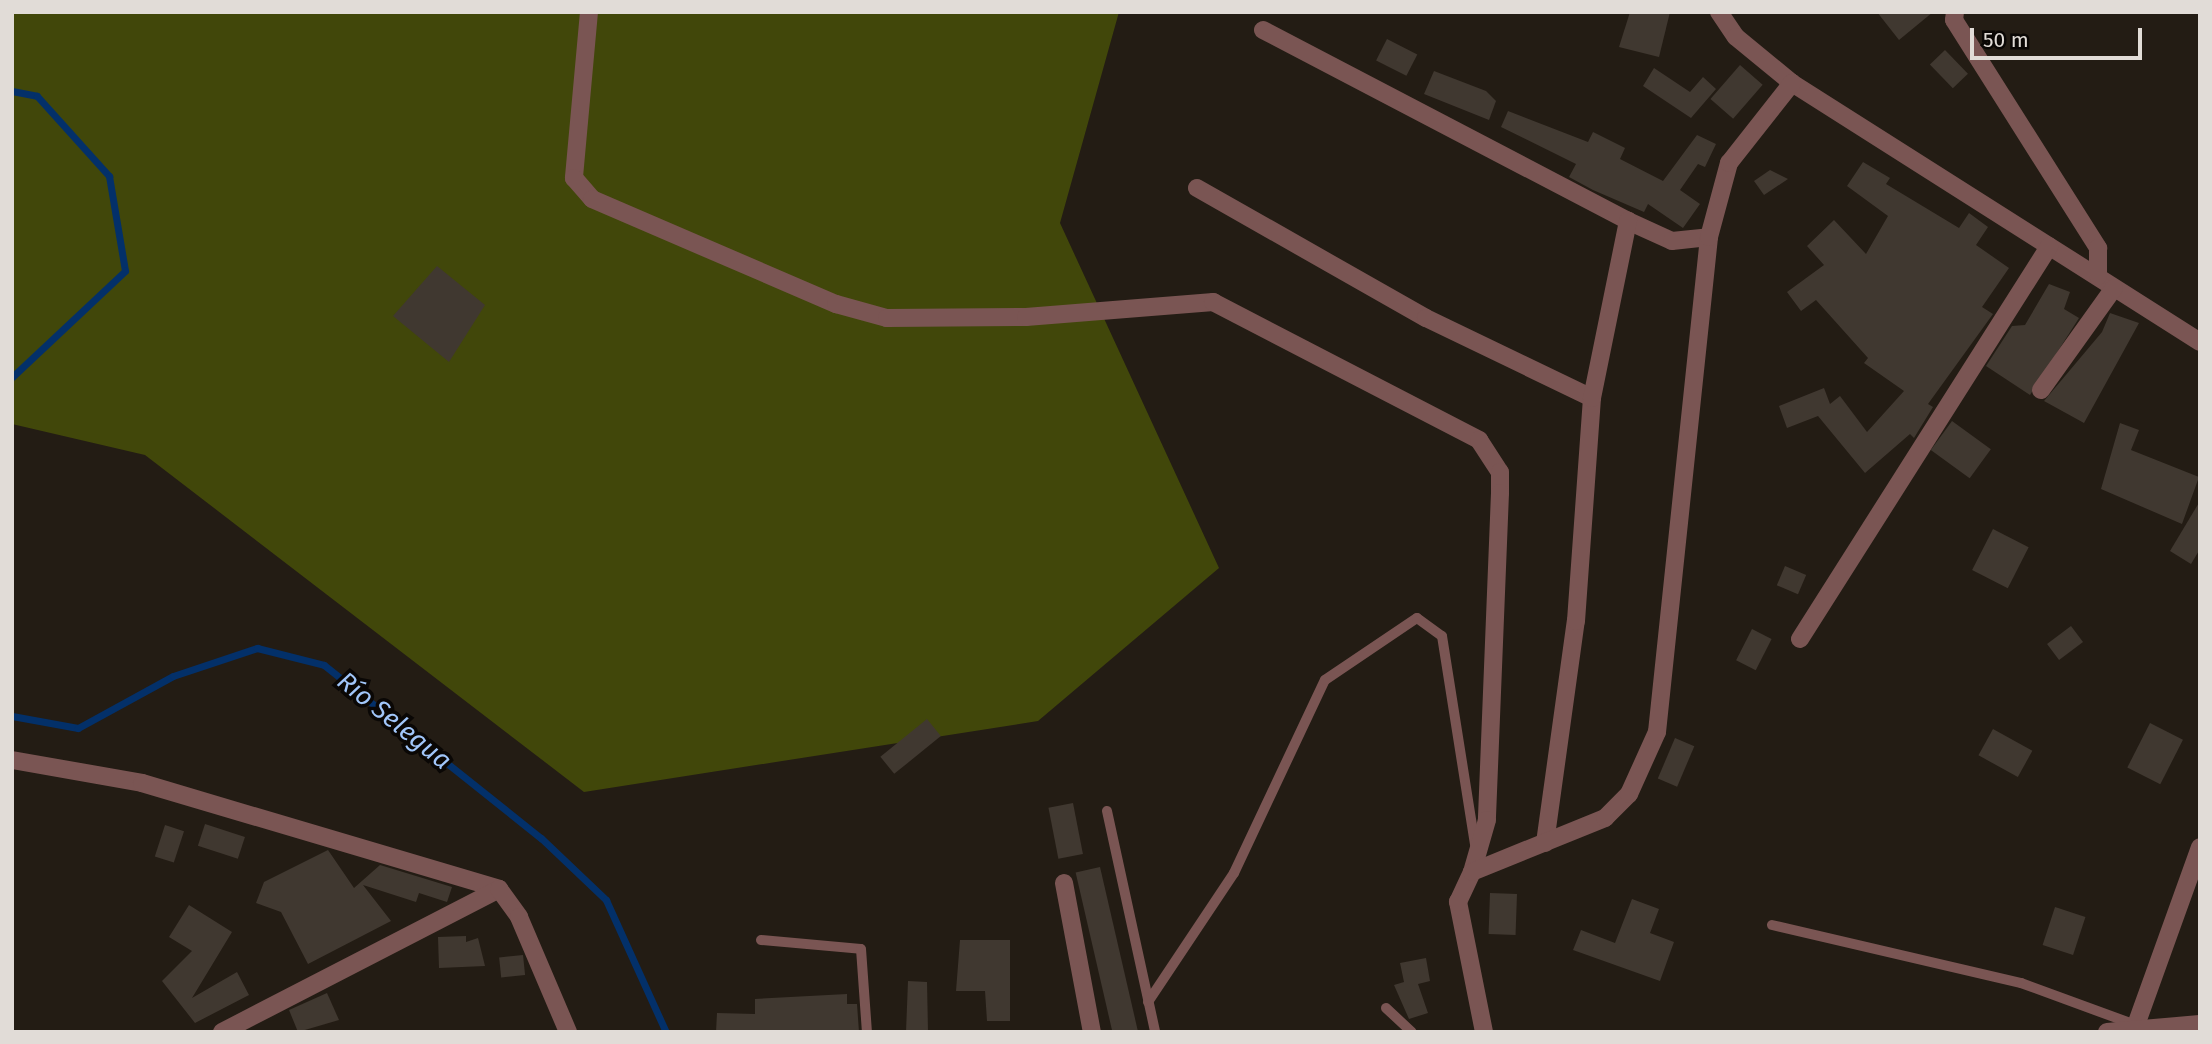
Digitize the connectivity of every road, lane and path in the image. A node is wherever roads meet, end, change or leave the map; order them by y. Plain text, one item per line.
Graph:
1 (589, 12) edge
2 (1719, 12) edge
3 (1955, 12) edge
4 (1263, 30) dead end
5 (1792, 83) junction
6 (1197, 188) dead end
7 (1628, 221) junction
8 (1709, 237) junction
9 (2049, 246) junction
10 (2098, 276) junction
11 (2114, 288) junction
12 (2200, 342) edge
13 (2041, 390) dead end
14 (1592, 398) junction
15 (1800, 639) dead end
16 (12, 760) edge
17 (1107, 811) dead end
18 (1545, 842) junction
19 (2200, 847) edge
20 (1477, 853) junction
21 (1472, 872) junction
22 (1064, 884) dead end
23 (499, 889) junction
24 (1772, 925) dead end
25 (761, 940) dead end
26 (1148, 1002) junction
27 (1386, 1008) dead end
28 (2200, 1024) edge
29 (2136, 1025) junction
30 (222, 1032) edge
31 (568, 1032) edge
32 (867, 1032) edge
33 (1092, 1032) edge
34 (1155, 1032) edge
35 (1412, 1032) edge
36 (1484, 1032) edge
37 (2107, 1032) edge

1 - 20 street
2 - 5 street
3 - 10 street
4 - 7 street
5 - 8 street
5 - 9 street
6 - 14 street
7 - 8 street
7 - 14 street
8 - 18 street
9 - 10 street
9 - 15 street
10 - 11 street
11 - 12 street
11 - 13 street
14 - 18 street
16 - 23 street
17 - 26 lane
18 - 21 street
19 - 29 street
20 - 21 street
20 - 26 lane
21 - 36 street
22 - 33 street
23 - 30 street
23 - 31 street
24 - 29 lane
25 - 32 lane
26 - 34 lane
27 - 35 lane
28 - 29 street
29 - 37 street

